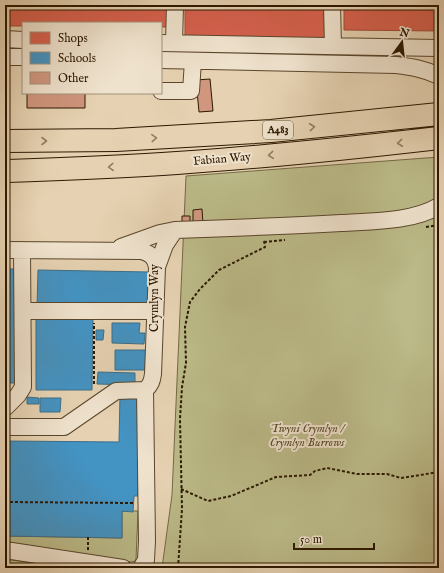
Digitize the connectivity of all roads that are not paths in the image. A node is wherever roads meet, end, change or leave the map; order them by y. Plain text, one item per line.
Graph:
1 (175, 5) edge
2 (332, 5) edge
3 (5, 39) edge
4 (22, 40) edge
5 (168, 43) edge
6 (333, 46) junction
7 (439, 48) edge
8 (5, 57) edge
9 (22, 57) edge
10 (162, 60) edge
11 (193, 61) junction
12 (439, 76) edge
13 (162, 91) edge
14 (439, 114) edge
15 (439, 138) edge
16 (5, 141) edge
17 (5, 171) edge
18 (439, 206) edge
19 (175, 230) junction
20 (5, 250) edge
21 (22, 250) junction
22 (111, 251) junction
23 (157, 267) junction
24 (155, 311) junction
25 (23, 312) junction
26 (145, 393) junction
27 (12, 395) edge
28 (5, 408) edge
29 (5, 427) edge
30 (5, 550) edge
31 (123, 568) edge
32 (141, 568) edge

1 - 5 street
2 - 6 street
3 - 4 street
5 - 6 street
6 - 7 street
8 - 9 street
10 - 11 street
11 - 12 street
11 - 13 street
16 -> 14 highway, Fabian Way / A483
15 -> 17 highway, Fabian Way / A483
18 - 19 street
19 - 22 street
19 - 23 street
20 - 21 street, Crymlyn Way
21 - 22 street, Crymlyn Way
21 - 25 street
22 - 23 street, Crymlyn Way
23 - 24 street, Crymlyn Way
24 - 25 street
24 - 26 street, Crymlyn Way
25 - 27 street
26 - 29 street
26 - 32 street
27 - 28 street
30 - 31 street

